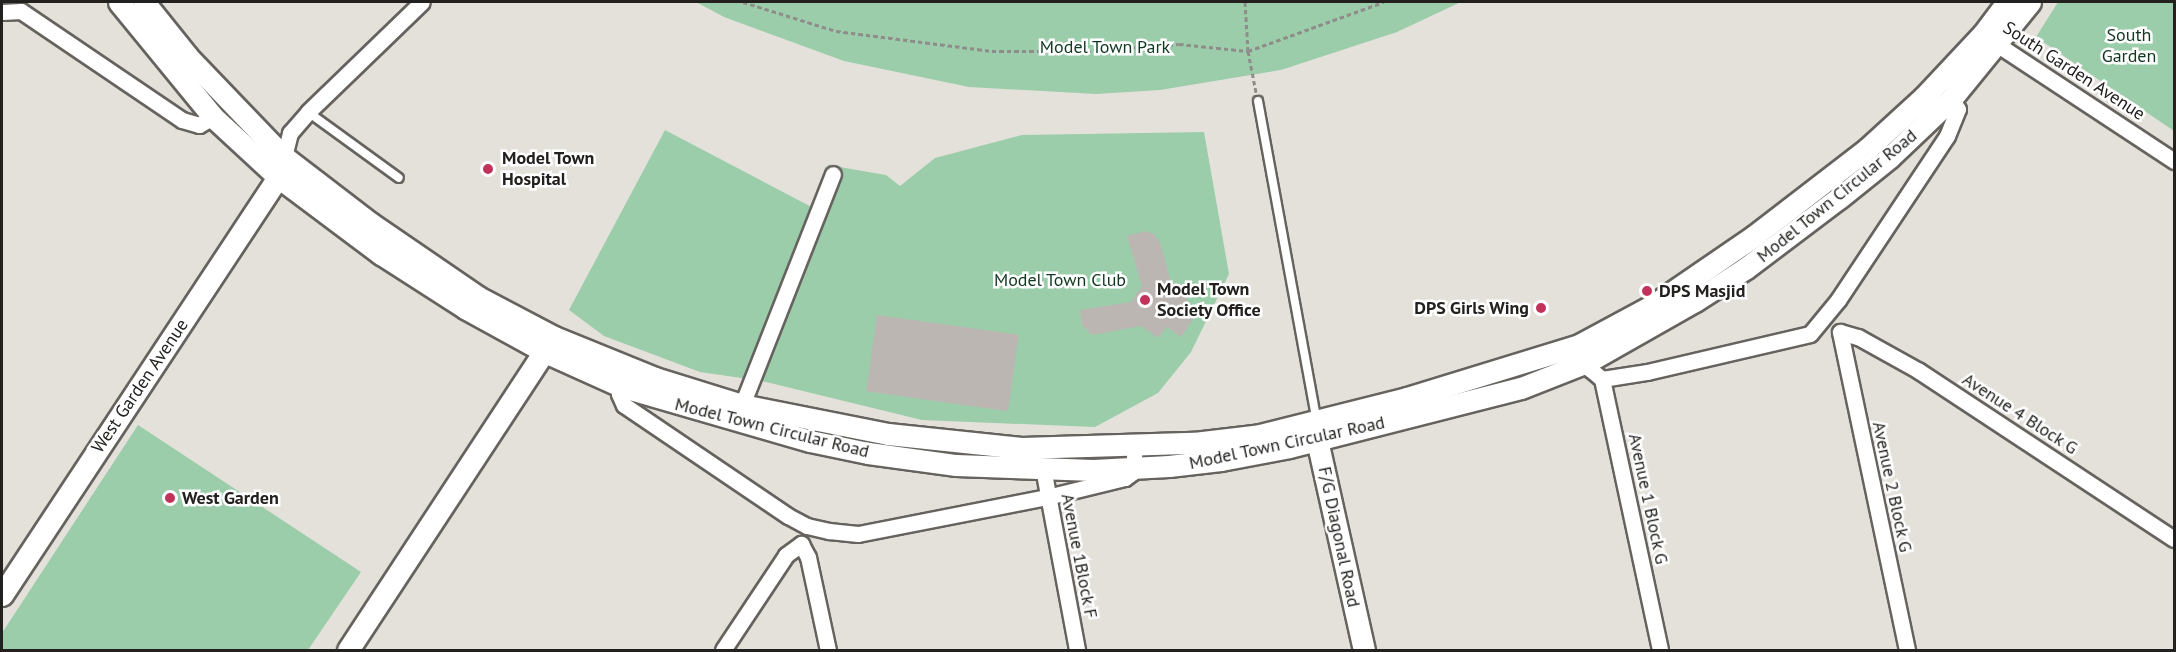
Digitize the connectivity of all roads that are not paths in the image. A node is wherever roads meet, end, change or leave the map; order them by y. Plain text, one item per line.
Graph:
1 (119, 2) edge
2 (144, 2) edge
3 (423, 2) edge
4 (2007, 2) edge
5 (2030, 2) edge
6 (2, 12) edge
7 (1990, 39) junction
8 (1951, 99) junction
9 (1258, 101) road end
10 (308, 112) junction
11 (213, 117) junction
12 (284, 157) junction
13 (2175, 160) edge
14 (833, 174) dead end
15 (278, 177) junction
16 (399, 178) dead end
17 (1824, 321) junction
18 (1840, 332) junction
19 (549, 344) junction
20 (1583, 354) junction
21 (1602, 379) junction
22 (623, 387) junction
23 (742, 405) junction
24 (1317, 431) junction
25 (1136, 446) junction
26 (1043, 468) junction
27 (1134, 468) junction
28 (1047, 497) junction
29 (807, 526) junction
30 (2175, 539) edge
31 (801, 544) junction
32 (2, 595) edge
33 (348, 651) edge
34 (723, 651) edge
35 (828, 651) edge
36 (1077, 651) edge
37 (1364, 651) edge
38 (1660, 651) edge
39 (1907, 651) edge

1 - 11 main road, Model Town Circular Road
2 - 12 main road, Model Town Circular Road
3 - 10 street
4 - 7 main road, Model Town Circular Road
5 - 7 main road, Model Town Circular Road
6 - 11 street
7 - 8 main road, Model Town Circular Road
7 - 13 street, South Garden Avenue
7 - 20 main road, Model Town Circular Road
8 - 17 street
8 - 20 main road, Model Town Circular Road
9 - 24 lane
10 - 12 street
10 - 16 lane
11 - 15 main road, Model Town Circular Road
12 - 15 main road, West Garden Avenue
12 - 19 main road, Model Town Circular Road
14 - 23 street
15 - 19 main road, Model Town Circular Road
15 - 32 main road, West Garden Avenue
17 - 18 street, Avenue 4 Block G
17 - 21 street
18 - 30 street, Avenue 4 Block G
18 - 39 street, Avenue 2 Block G
19 - 22 main road, Model Town Circular Road
19 - 23 main road, Model Town Circular Road
19 - 33 main road
20 - 21 street, Avenue 1 Block G
20 - 24 main road, Model Town Circular Road
21 - 38 street, Avenue 1 Block G
22 - 26 main road, Model Town Circular Road
22 - 29 street
23 - 25 main road, Model Town Circular Road
24 - 25 main road, Model Town Circular Road
24 - 27 main road, Model Town Circular Road
24 - 37 main road, F/G Diagonal Road
25 - 27 street
26 - 27 main road, Model Town Circular Road
26 - 28 street, Avenue 1Block F
27 - 28 street
28 - 29 street
28 - 36 street, Avenue 1Block F
29 - 31 street
31 - 34 street
31 - 35 street

